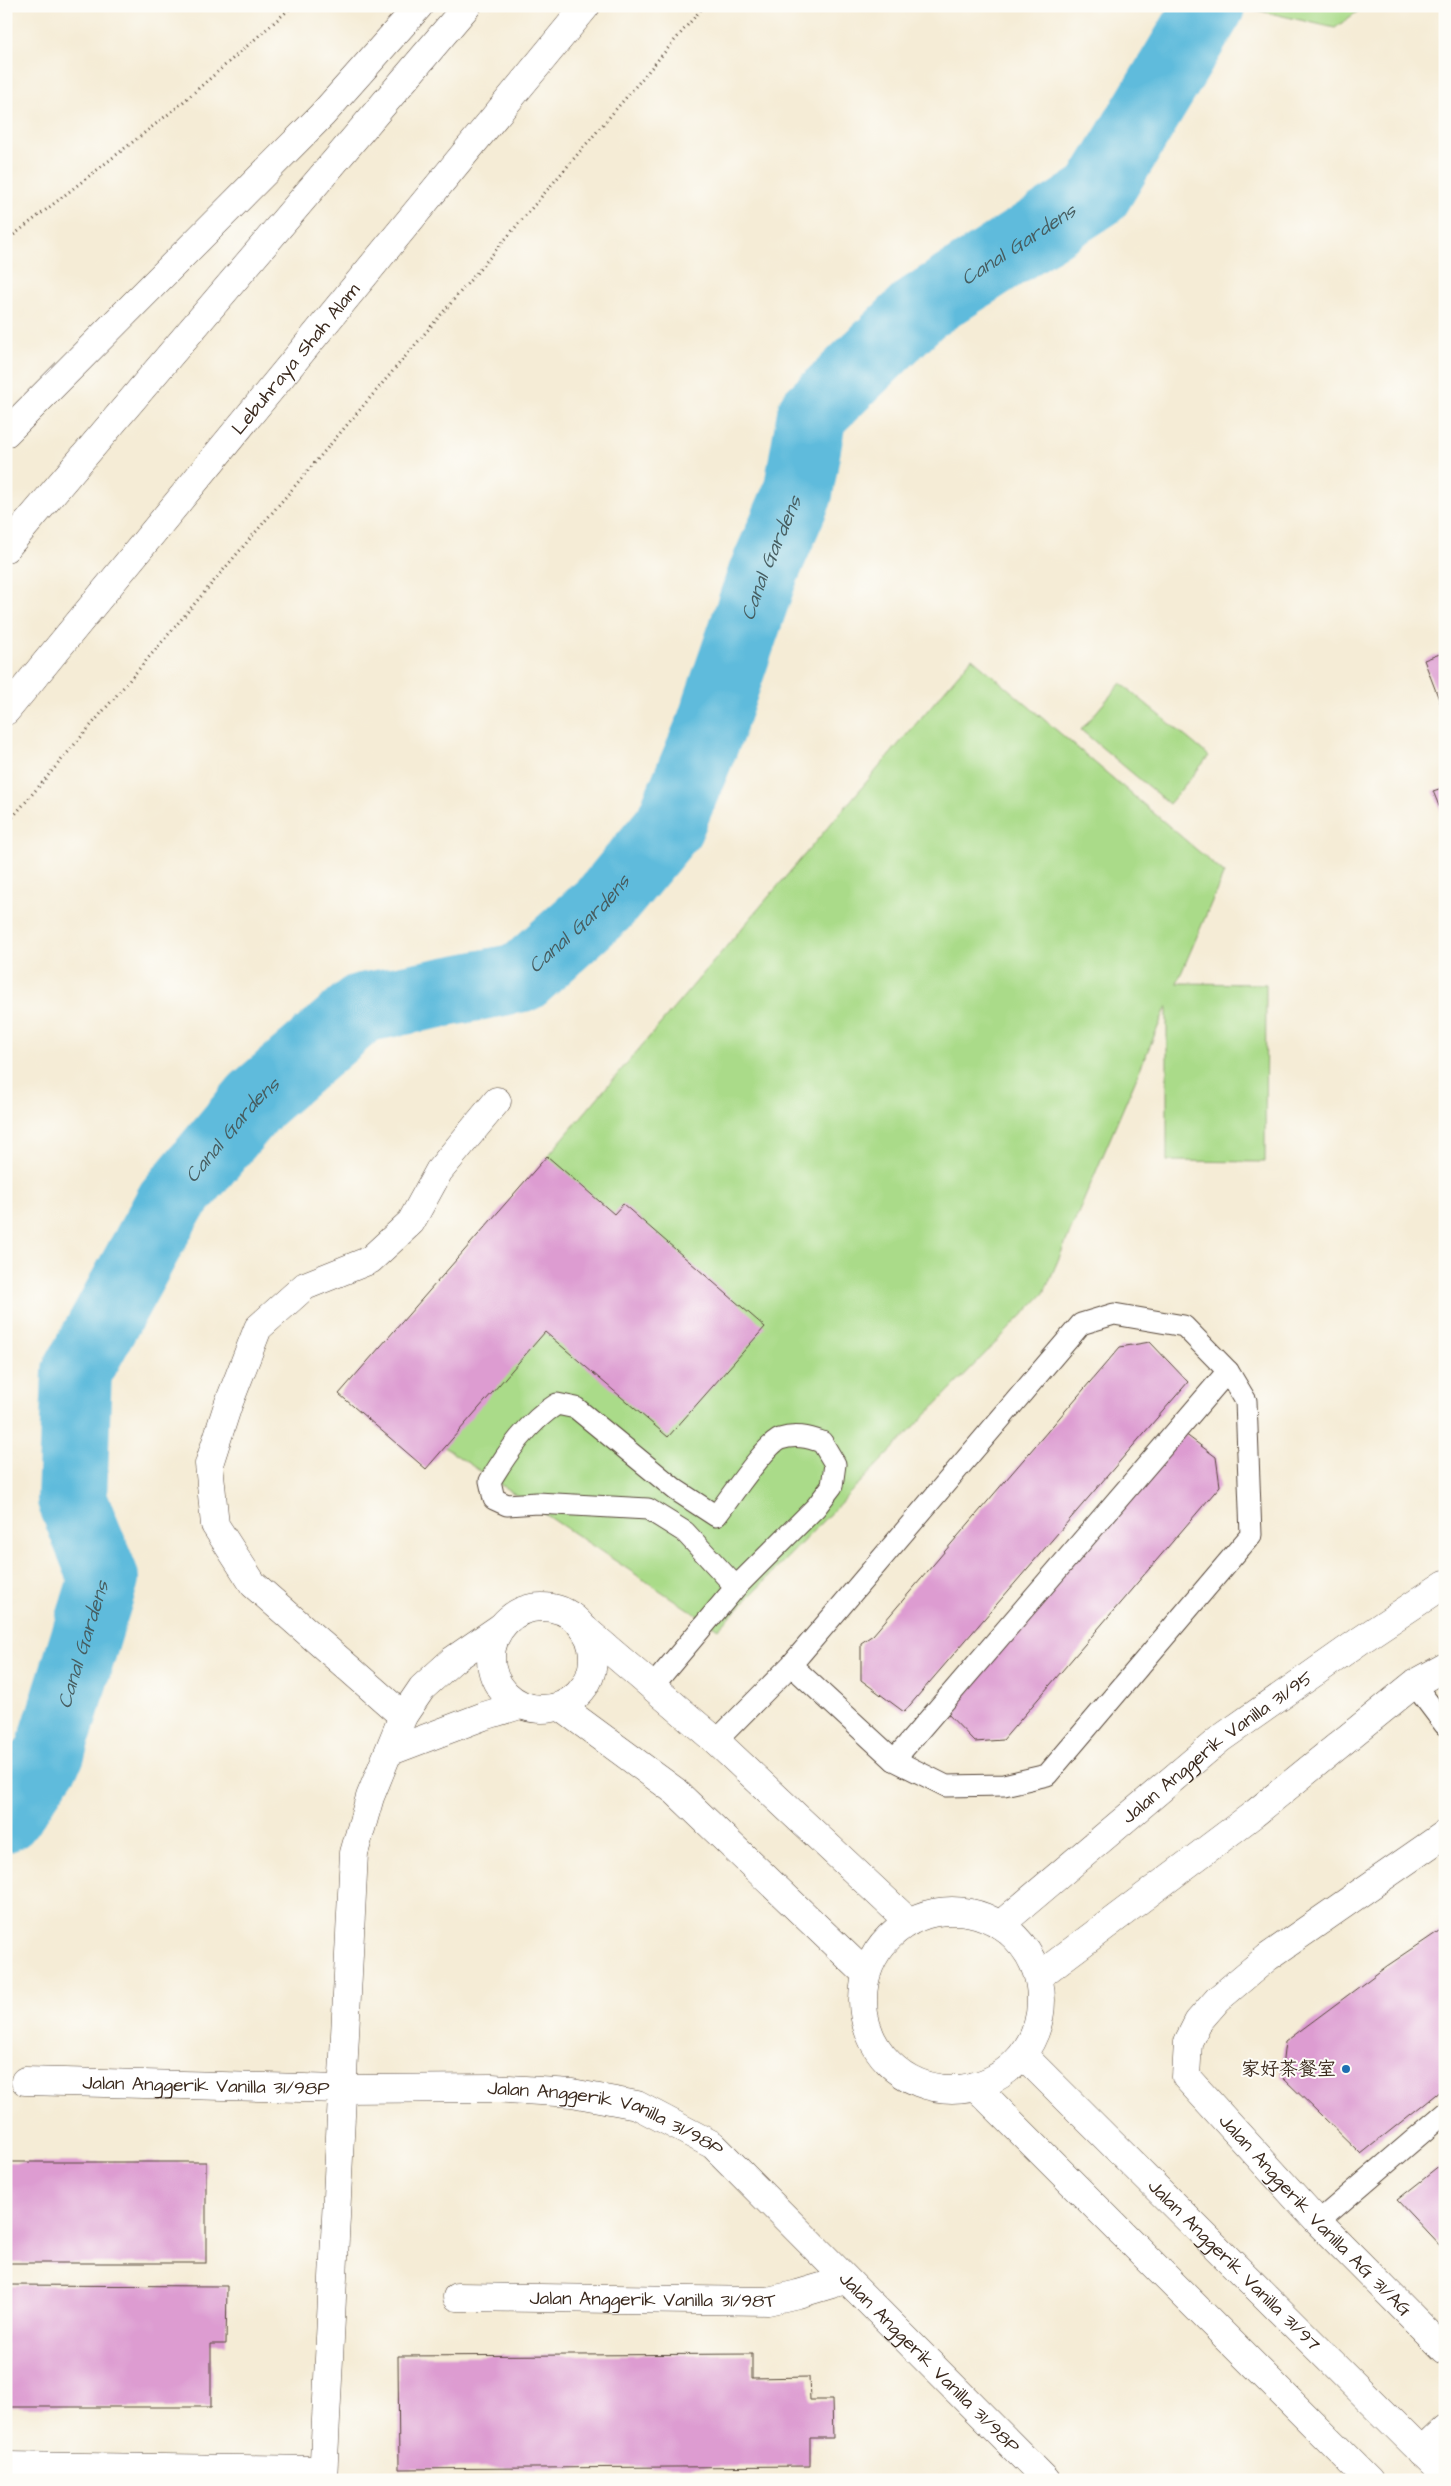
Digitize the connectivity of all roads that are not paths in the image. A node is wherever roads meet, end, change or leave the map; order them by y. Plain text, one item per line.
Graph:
1 (419, 6) edge
2 (467, 6) edge
3 (586, 6) edge
4 (6, 432) edge
5 (6, 548) edge
6 (6, 711) edge
7 (497, 1100) dead end
8 (1228, 1371) junction
9 (716, 1516) junction
10 (694, 1542) junction
11 (1445, 1584) edge
12 (736, 1587) junction
13 (501, 1627) junction
14 (586, 1630) junction
15 (791, 1665) junction
16 (1445, 1667) edge
17 (1414, 1684) junction
18 (651, 1688) junction
19 (520, 1705) junction
20 (561, 1707) junction
21 (403, 1716) junction
22 (1445, 1725) edge
23 (716, 1741) junction
24 (389, 1752) junction
25 (894, 1760) junction
26 (1445, 1834) edge
27 (910, 1922) junction
28 (1000, 1925) junction
29 (866, 1974) junction
30 (1039, 1976) junction
31 (1023, 2055) junction
32 (25, 2081) dead end
33 (975, 2086) junction
34 (342, 2089) junction
35 (1445, 2113) edge
36 (1318, 2222) junction
37 (846, 2280) junction
38 (457, 2297) dead end
39 (1445, 2350) edge
40 (1445, 2430) edge
41 (1422, 2452) junction
42 (6, 2466) edge
43 (323, 2475) edge
44 (1445, 2475) edge
45 (1046, 2480) edge
46 (1369, 2480) edge

1 - 4 main road
2 - 5 main road
3 - 6 main road, Lebuhraya Shah Alam
7 - 21 main road
8 - 15 lane
8 - 25 lane
8 - 25 lane
9 - 10 lane
9 - 10 lane
9 - 12 lane
10 - 12 lane
11 - 28 main road, Jalan Anggerik Vanilla 31/95
12 - 18 lane
13 - 14 main road
13 - 19 main road
13 - 21 main road
14 - 18 main road
14 - 20 main road
15 - 23 lane
15 - 25 lane
16 - 17 main road
17 - 22 lane
17 - 30 main road
18 - 23 main road
19 - 20 main road
19 - 24 main road
20 - 29 main road
21 - 24 main road
23 - 27 main road
24 - 34 main road
26 - 36 main road, Jalan Anggerik Vanilla AG 31/AG
27 - 28 main road
27 - 29 main road
28 - 30 main road
29 - 33 main road
30 - 31 main road
31 - 33 main road
31 - 41 main road, Jalan Anggerik Vanilla 31/97
32 - 34 main road, Jalan Anggerik Vanilla 31/98P
33 - 46 main road
34 - 37 main road, Jalan Anggerik Vanilla 31/98P
34 - 43 main road
35 - 36 lane
36 - 39 main road, Jalan Anggerik Vanilla AG 31/AG
37 - 38 main road, Jalan Anggerik Vanilla 31/98T
37 - 45 main road, Jalan Anggerik Vanilla 31/98P
40 - 41 main road
41 - 44 main road, Jalan Anggerik Vanilla 31/97
42 - 43 main road

